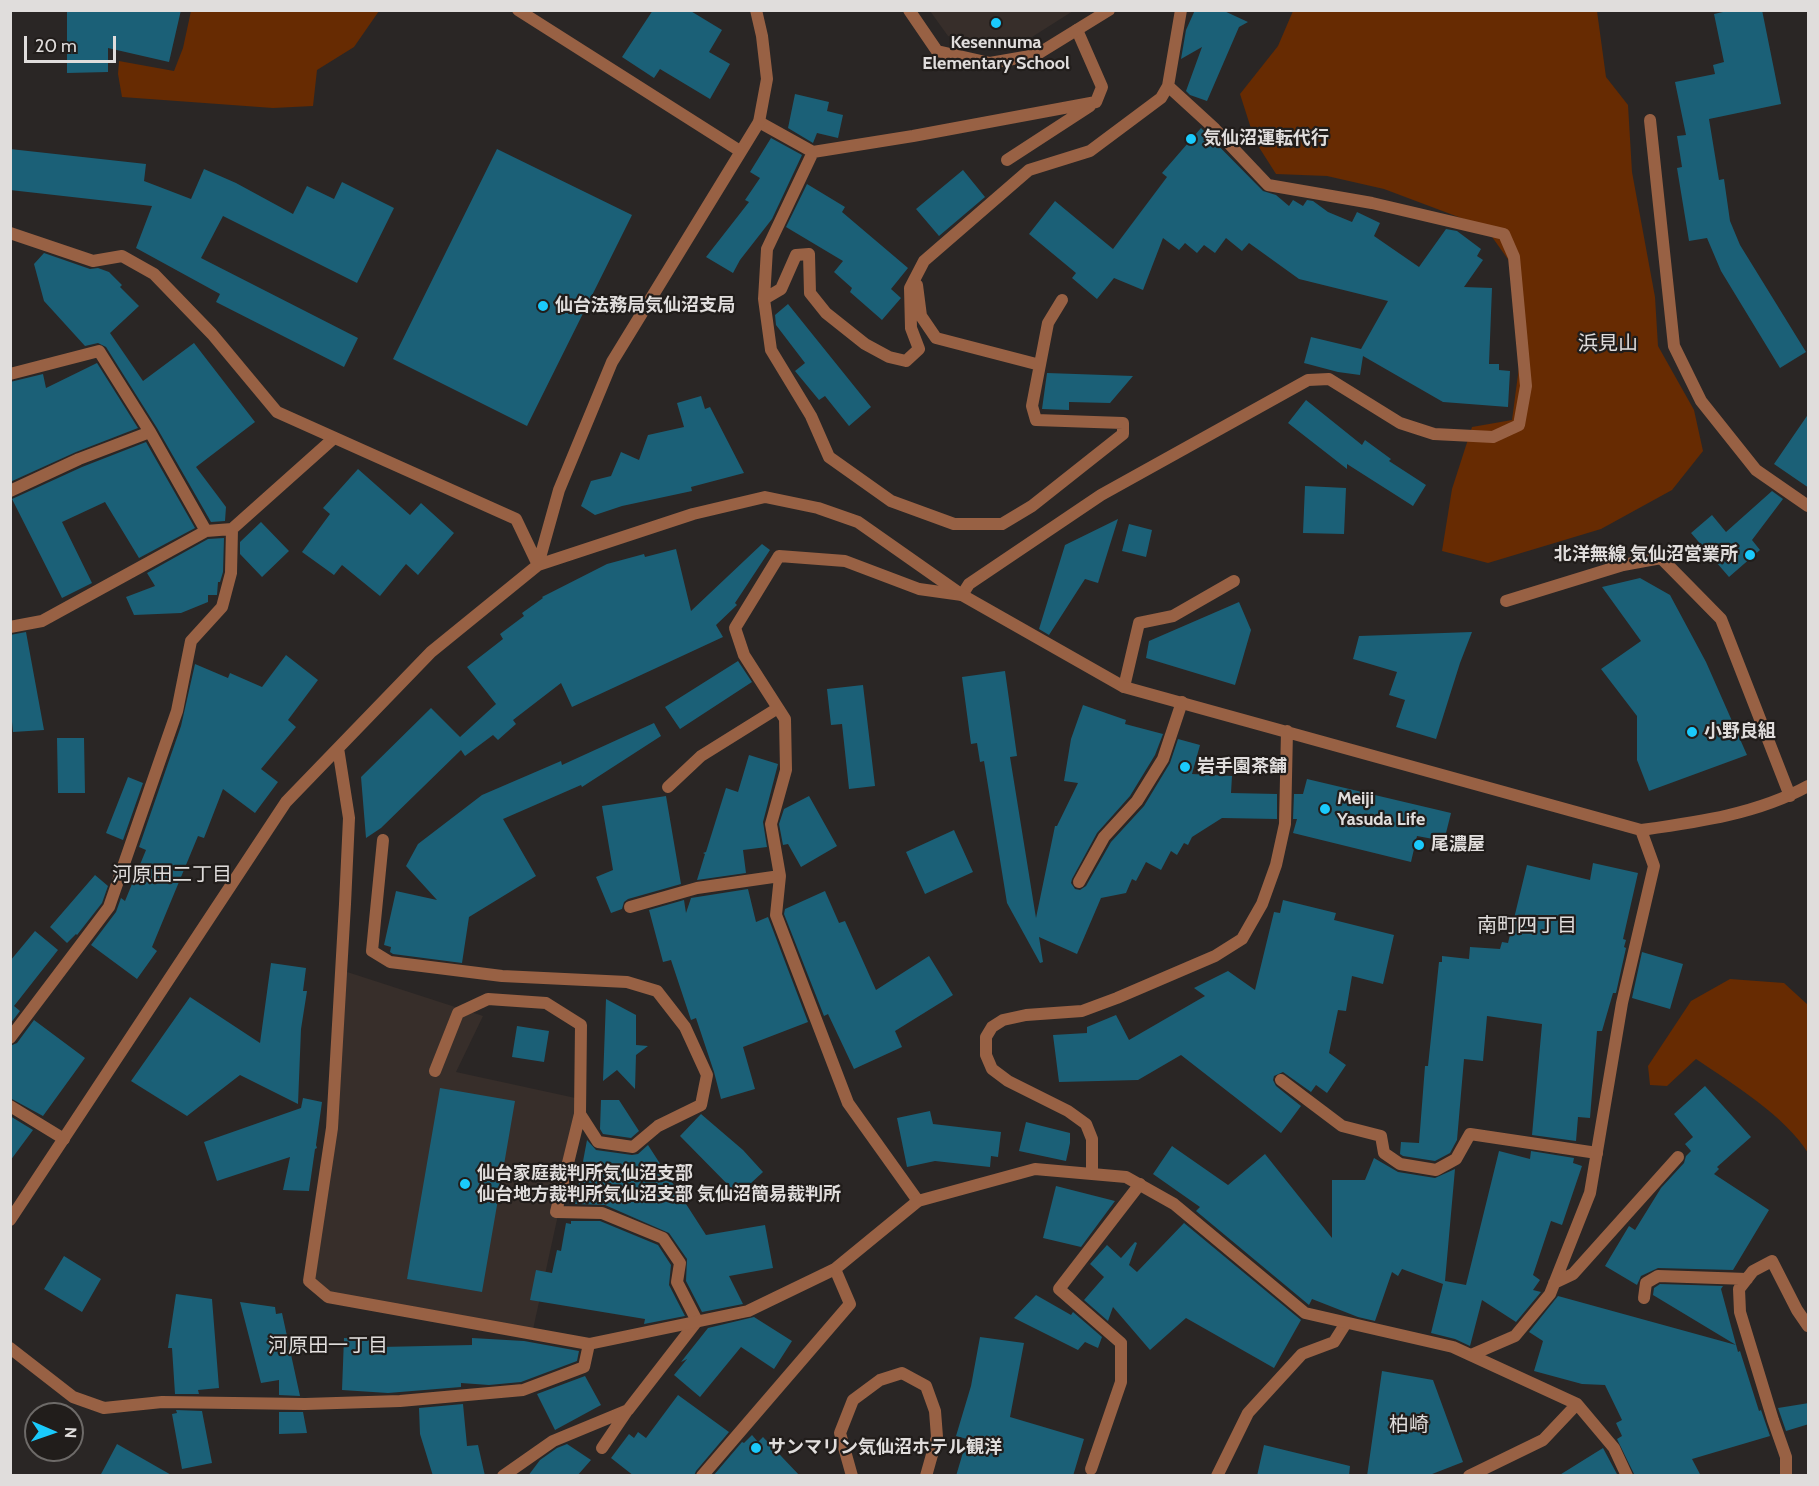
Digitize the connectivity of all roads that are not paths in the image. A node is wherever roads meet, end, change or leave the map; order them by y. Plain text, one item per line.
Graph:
1 (518, 10) edge
2 (756, 10) edge
3 (909, 10) edge
4 (1109, 10) edge
5 (1181, 10) edge
6 (1077, 30) junction
7 (1168, 86) junction
8 (1096, 102) junction
9 (1650, 120) dead end
10 (759, 122) junction
11 (740, 151) junction
12 (813, 152) junction
13 (1007, 160) dead end
14 (10, 233) edge
15 (916, 277) junction
16 (764, 299) junction
17 (1062, 300) dead end
18 (1040, 365) junction
19 (10, 374) edge
20 (150, 432) junction
21 (333, 438) junction
22 (10, 491) edge
23 (1809, 506) edge
24 (232, 529) junction
25 (206, 531) junction
26 (538, 565) junction
27 (1234, 581) dead end
28 (962, 595) junction
29 (1506, 601) dead end
30 (10, 627) edge
31 (1124, 687) junction
32 (1182, 702) junction
33 (778, 708) junction
34 (1287, 731) junction
35 (338, 748) junction
36 (1809, 786) edge
37 (668, 787) dead end
38 (1790, 796) junction
39 (1641, 830) junction
40 (383, 840) dead end
41 (780, 876) junction
42 (1079, 882) dead end
43 (630, 907) dead end
44 (10, 1038) edge
45 (435, 1071) dead end
46 (1281, 1080) dead end
47 (10, 1106) edge
48 (580, 1114) junction
49 (64, 1139) junction
50 (1597, 1153) junction
51 (1678, 1157) dead end
52 (1092, 1174) junction
53 (1140, 1184) junction
54 (918, 1201) junction
55 (10, 1220) edge
56 (835, 1269) junction
57 (1747, 1279) junction
58 (1554, 1283) junction
59 (1644, 1298) dead end
60 (697, 1321) junction
61 (1346, 1323) junction
62 (1809, 1326) edge
63 (589, 1344) junction
64 (10, 1348) edge
65 (1471, 1355) junction
66 (1577, 1404) junction
67 (628, 1410) junction
68 (602, 1448) dead end
69 (1091, 1468) dead end
70 (503, 1476) edge
71 (702, 1476) edge
72 (852, 1476) edge
73 (926, 1476) edge
74 (1217, 1476) edge
75 (1469, 1476) edge
76 (1627, 1476) edge
77 (1786, 1476) edge

1 - 11 street
2 - 10 street
3 - 6 street
4 - 6 street
5 - 7 street
6 - 8 street
7 - 15 street
7 - 28 street
8 - 12 street
8 - 13 street
9 - 23 street
10 - 11 street
10 - 12 street
11 - 26 street
12 - 16 street
14 - 21 street
15 - 16 street
15 - 18 street
16 - 18 street
17 - 18 street
19 - 20 street
20 - 22 street
20 - 25 street
21 - 24 street
21 - 26 street
24 - 25 street
24 - 44 street
25 - 30 street
26 - 28 street
26 - 35 street
27 - 31 street
28 - 31 street
28 - 33 street
29 - 38 street
31 - 32 street
32 - 34 street
32 - 42 street
33 - 37 street
33 - 41 street
34 - 39 street
34 - 52 street
35 - 49 street
35 - 63 street
36 - 38 street
38 - 39 street
39 - 50 street
40 - 48 street
41 - 43 street
41 - 54 street
45 - 48 street
46 - 50 street
47 - 49 street
48 - 60 street
49 - 55 street
50 - 58 street
51 - 58 street
52 - 53 street
52 - 54 street
53 - 61 street
53 - 69 street
54 - 56 street
56 - 60 street
56 - 71 street
57 - 59 street
57 - 62 street
57 - 77 street
58 - 65 street
60 - 63 street
60 - 67 street
61 - 65 street
61 - 74 street
63 - 64 street
65 - 66 street
66 - 75 street
66 - 76 street
67 - 68 street
67 - 70 street
72 - 73 street

